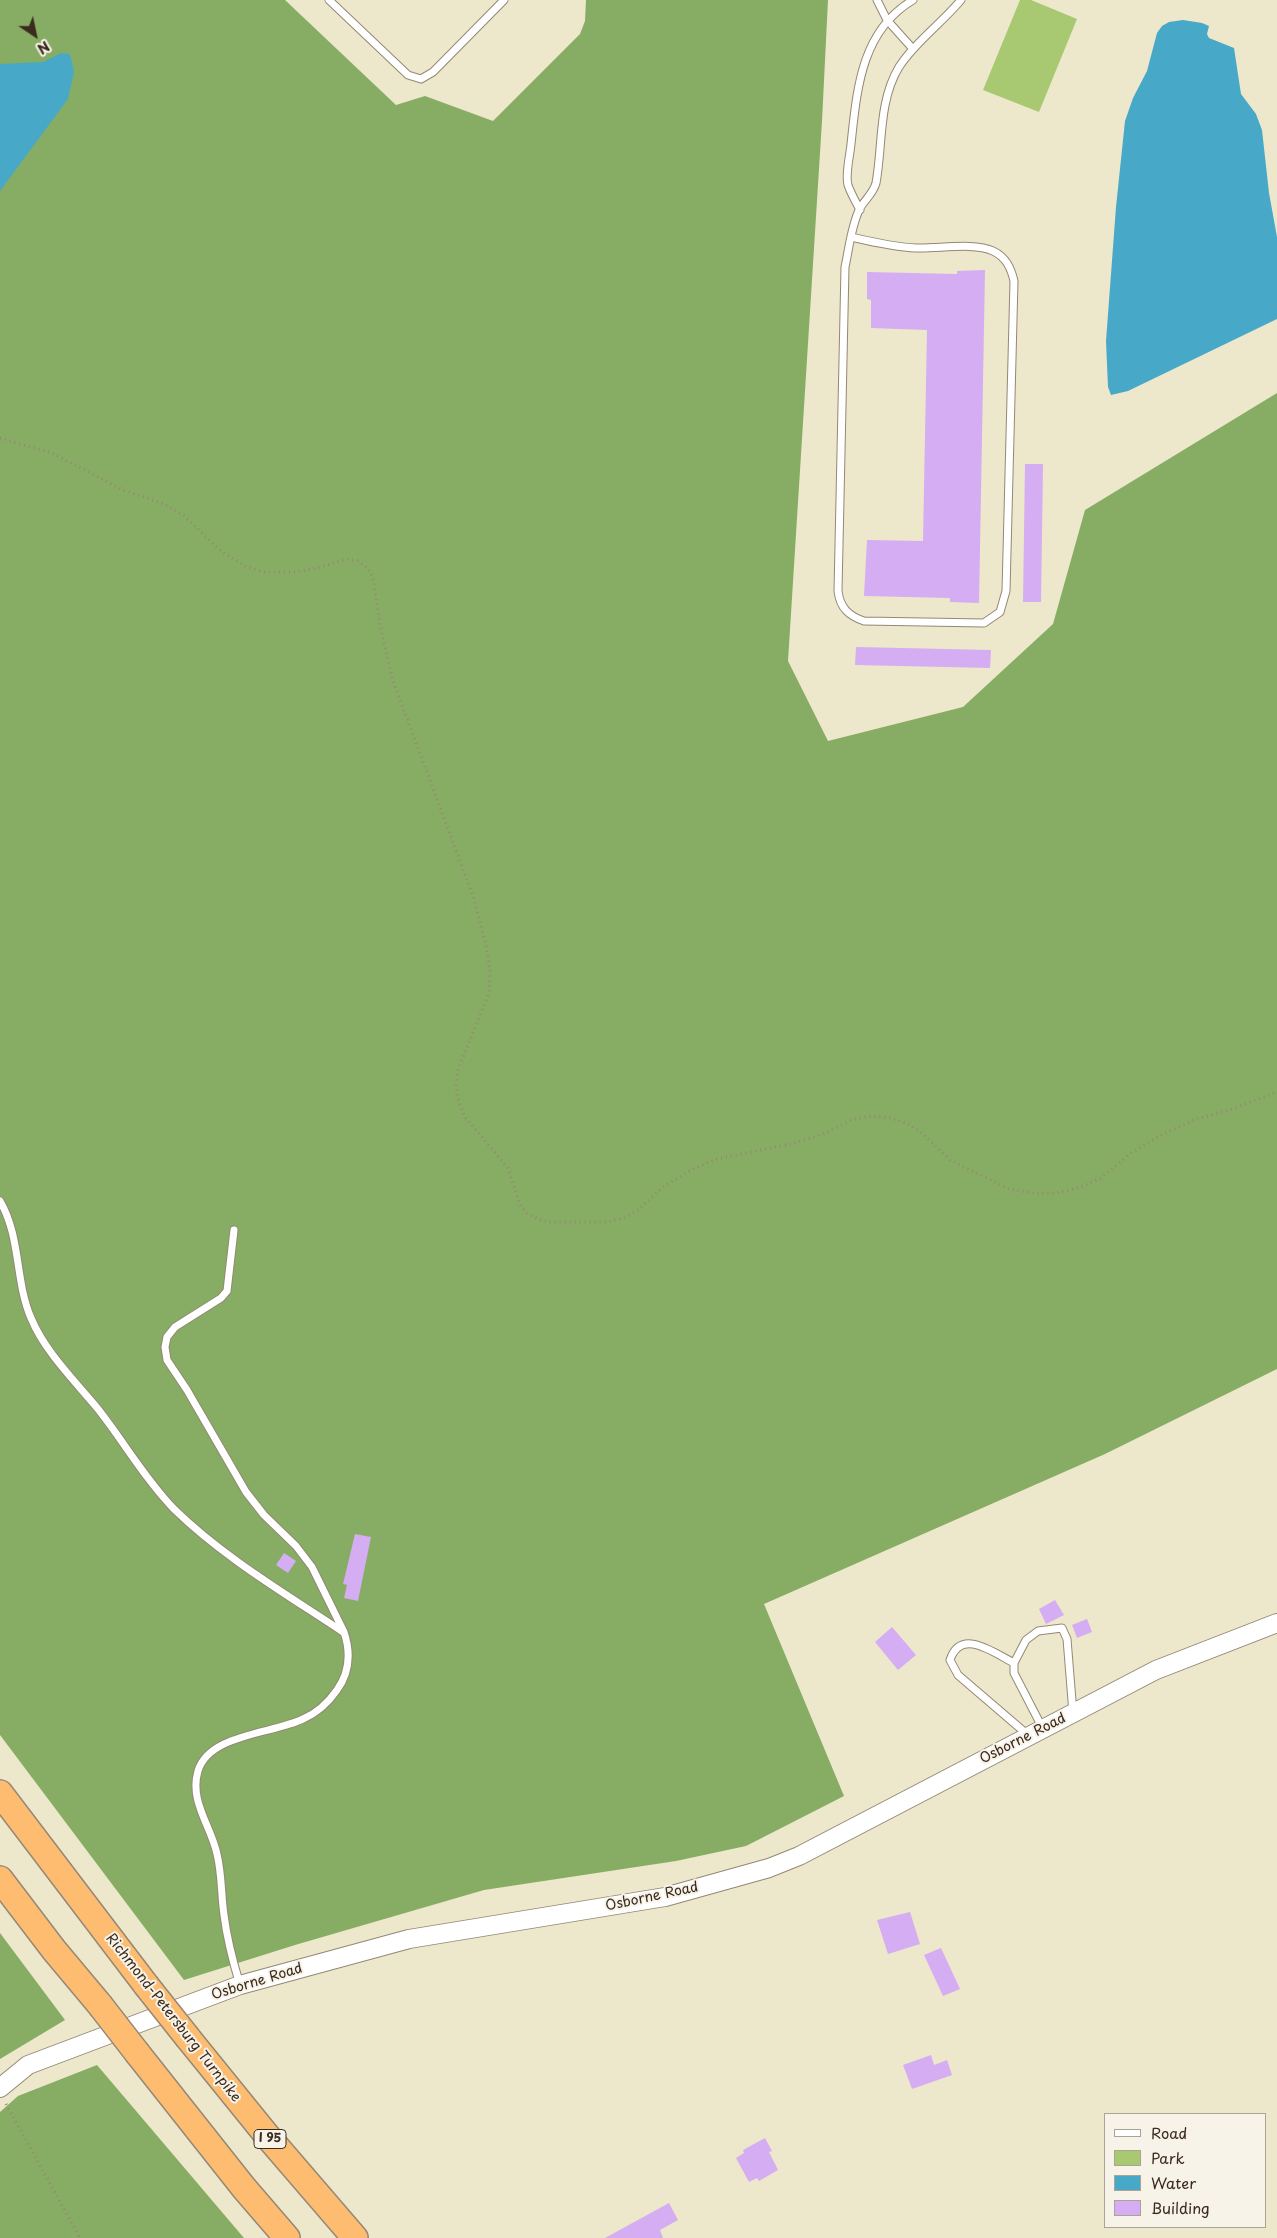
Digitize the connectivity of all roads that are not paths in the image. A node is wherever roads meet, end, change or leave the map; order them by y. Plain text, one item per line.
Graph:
1 (329, 0) edge
2 (504, 0) edge
3 (876, 0) edge
4 (913, 0) edge
5 (961, 0) edge
6 (887, 20) junction
7 (913, 49) junction
8 (860, 210) junction
9 (851, 237) junction
10 (0, 1201) edge
11 (234, 1230) dead end
12 (1277, 1623) edge
13 (344, 1632) junction
14 (1014, 1663) junction
15 (1073, 1713) junction
16 (1036, 1732) junction
17 (0, 1793) edge
18 (0, 1879) edge
19 (240, 1986) junction
20 (2, 2094) edge
21 (287, 2238) edge
22 (355, 2238) edge

1 - 2 lane
3 - 6 lane
4 - 6 lane
5 - 7 lane
6 - 7 lane
6 - 8 lane
7 - 8 lane
8 - 9 lane
9 - 9 lane
10 - 13 lane
11 - 13 lane
12 - 15 street, Osborne Road
13 - 19 lane
14 - 15 lane
14 - 16 lane
14 - 16 lane
15 - 16 street, Osborne Road
16 - 19 street, Osborne Road
17 - 22 highway, Richmond-Petersburg Turnpike / I 95, bridge
18 - 21 highway, bridge
19 - 20 street, Osborne Road

